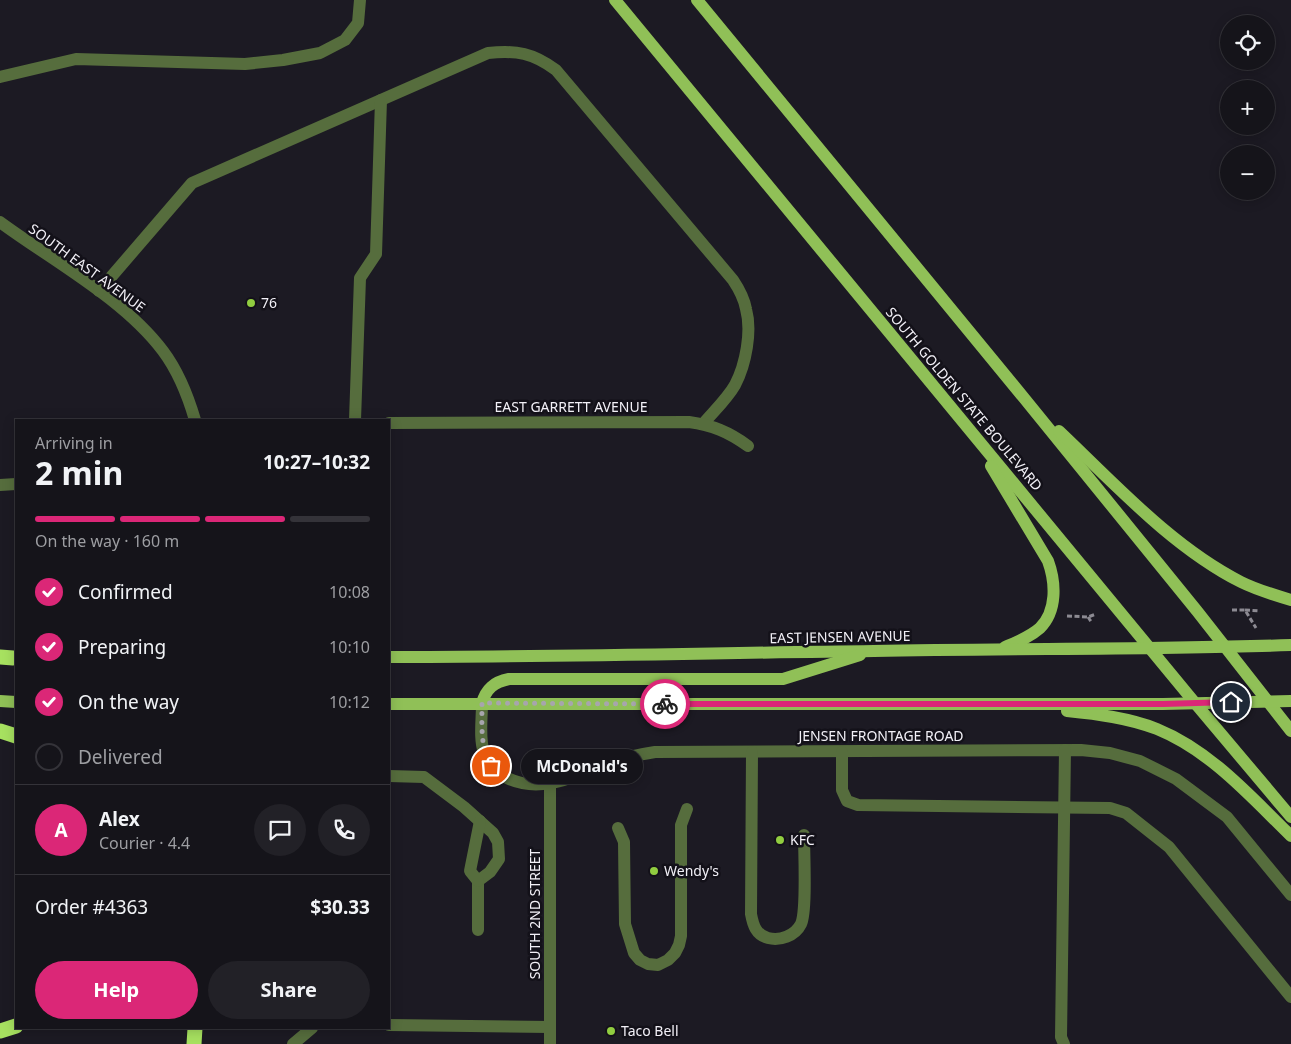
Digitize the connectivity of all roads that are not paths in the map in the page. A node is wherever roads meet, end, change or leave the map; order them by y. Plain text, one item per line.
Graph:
1 (360, 0) edge
2 (615, 0) edge
3 (697, 0) edge
4 (0, 77) edge
5 (381, 100) junction
6 (0, 222) edge
7 (99, 291) junction
8 (1024, 398) junction
9 (195, 419) edge
10 (355, 419) edge
11 (390, 423) edge
12 (703, 424) junction
13 (969, 429) junction
14 (748, 446) dead end
15 (15, 484) edge
16 (0, 486) edge
17 (1291, 600) edge
18 (1291, 645) edge
19 (1226, 648) junction
20 (1151, 649) junction
21 (1001, 650) junction
22 (875, 651) junction
23 (390, 658) edge
24 (0, 701) edge
25 (1291, 701) edge
26 (15, 702) edge
27 (1268, 702) junction
28 (482, 703) junction
29 (1195, 703) junction
30 (390, 704) edge
31 (1000, 704) junction
32 (0, 731) edge
33 (1291, 731) edge
34 (15, 736) edge
35 (1065, 750) junction
36 (752, 752) junction
37 (842, 752) junction
38 (390, 776) edge
39 (550, 785) junction
40 (1064, 807) junction
41 (687, 809) dead end
42 (1291, 817) edge
43 (480, 822) junction
44 (618, 828) dead end
45 (804, 835) dead end
46 (1291, 836) edge
47 (478, 881) junction
48 (1291, 896) edge
49 (478, 930) dead end
50 (1291, 997) edge
51 (390, 1025) edge
52 (15, 1026) edge
53 (550, 1027) junction
54 (195, 1029) edge
55 (311, 1029) edge
56 (0, 1031) edge
57 (194, 1044) edge
58 (293, 1044) edge
59 (550, 1044) edge
60 (1064, 1044) edge

1 - 4 street
2 - 13 main road, SOUTH GOLDEN STATE BOULEVARD
3 - 8 main road
5 - 7 street
5 - 10 street
5 - 12 street
6 - 7 street, SOUTH EAST AVENUE
7 - 9 street, SOUTH EAST AVENUE
8 - 17 main road
8 - 19 main road
11 - 12 street, EAST GARRETT AVENUE
12 - 14 street, EAST GARRETT AVENUE
13 - 20 main road, SOUTH GOLDEN STATE BOULEVARD
13 - 21 main road
15 - 16 street
18 - 19 main road, EAST JENSEN AVENUE
19 - 20 main road, EAST JENSEN AVENUE
19 - 27 main road
20 - 21 main road, EAST JENSEN AVENUE
20 - 29 main road, SOUTH GOLDEN STATE BOULEVARD
21 - 22 main road, EAST JENSEN AVENUE
22 - 23 main road, EAST JENSEN AVENUE
22 - 28 main road
24 - 26 main road
25 - 27 main road
27 - 29 main road
27 - 33 main road
28 - 30 main road
28 - 31 main road
28 - 39 street, JENSEN FRONTAGE ROAD
29 - 31 main road
29 - 42 main road, SOUTH GOLDEN STATE BOULEVARD
31 - 46 main road
32 - 34 highway
35 - 37 street, JENSEN FRONTAGE ROAD
35 - 40 street
35 - 48 street, JENSEN FRONTAGE ROAD
36 - 37 street, JENSEN FRONTAGE ROAD
36 - 39 street, JENSEN FRONTAGE ROAD
36 - 45 street
37 - 40 street
38 - 43 street
39 - 53 street, SOUTH 2ND STREET
40 - 50 street
40 - 60 street
41 - 44 street
43 - 47 street
43 - 47 street
47 - 49 street
51 - 53 street
52 - 56 highway
53 - 59 street, SOUTH 2ND STREET
54 - 57 highway
55 - 58 street

